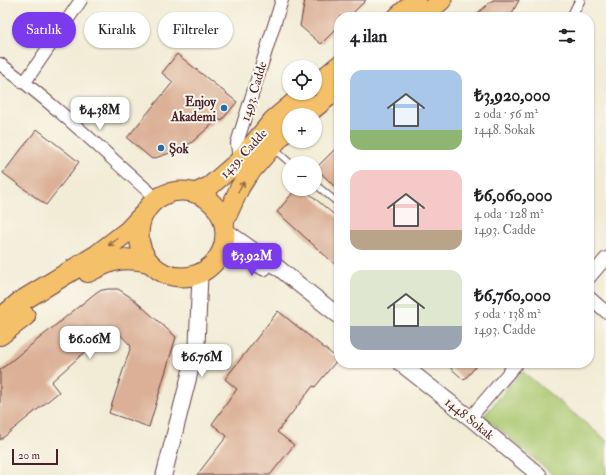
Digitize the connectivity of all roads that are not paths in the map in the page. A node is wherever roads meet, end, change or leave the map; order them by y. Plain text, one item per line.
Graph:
1 (81, 0) edge
2 (282, 0) edge
3 (416, 0) edge
4 (442, 0) edge
5 (580, 0) edge
6 (403, 12) edge
7 (429, 12) edge
8 (574, 12) edge
9 (0, 64) edge
10 (334, 69) edge
11 (322, 79) edge
12 (25, 82) junction
13 (334, 92) edge
14 (297, 100) edge
15 (315, 108) edge
16 (282, 137) edge
17 (272, 147) junction
18 (282, 156) edge
19 (239, 161) junction
20 (322, 190) edge
21 (195, 193) junction
22 (156, 199) junction
23 (334, 200) edge
24 (142, 216) junction
25 (225, 232) junction
26 (606, 258) edge
27 (148, 262) junction
28 (594, 272) edge
29 (200, 275) junction
30 (594, 301) edge
31 (334, 312) edge
32 (606, 312) edge
33 (0, 318) edge
34 (0, 335) edge
35 (406, 368) edge
36 (513, 368) edge
37 (470, 418) junction
38 (164, 475) edge
39 (539, 475) edge

1 - 12 street
2 - 19 street, 1493. Cadde
3 - 6 main road
4 - 7 main road
5 - 8 street
9 - 12 street
10 - 11 main road
12 - 22 street
13 - 15 main road
14 - 19 main road, 1439. Cadde
16 - 17 main road, 1439. Cadde
17 - 18 lane
25 -> 17 main road, 1439. Cadde
19 - 21 main road, 1439. Cadde
20 - 23 lane
21 - 22 main road
21 - 25 main road
22 - 24 main road
24 - 27 main road
24 -> 33 highway
25 - 29 main road
25 - 31 street
26 - 28 street
27 - 29 main road
27 - 34 highway
29 - 38 street
30 - 32 street
35 - 37 street, 1448 Sokak
36 - 37 street
37 - 39 street, 1448 Sokak

